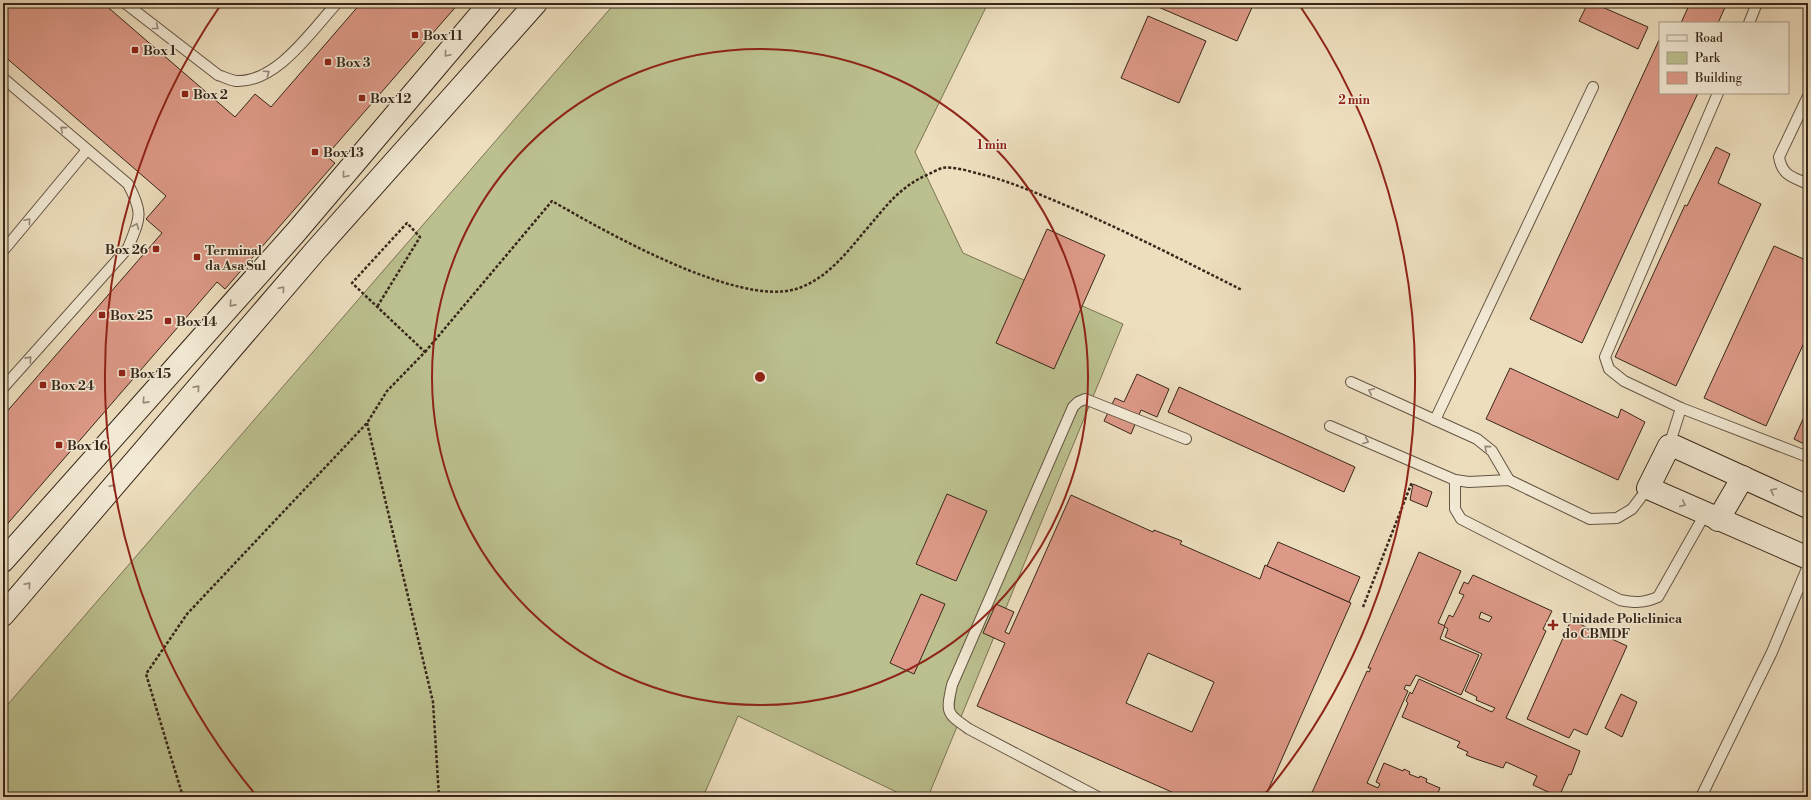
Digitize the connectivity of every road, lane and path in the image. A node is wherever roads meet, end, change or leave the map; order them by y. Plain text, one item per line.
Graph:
1 (125, 3) edge
2 (337, 3) edge
3 (490, 3) edge
4 (536, 3) edge
5 (1757, 3) edge
6 (1749, 22) edge
7 (3, 78) edge
8 (1593, 86) dead end
9 (1718, 94) edge
10 (1808, 96) edge
11 (87, 150) junction
12 (1808, 184) edge
13 (3, 251) edge
14 (1242, 290) dead end
15 (377, 307) junction
16 (425, 352) junction
17 (1351, 382) dead end
18 (3, 388) edge
19 (1681, 408) junction
20 (1436, 420) junction
21 (367, 423) junction
22 (1330, 426) dead end
23 (1186, 439) dead end
24 (1668, 446) junction
25 (1808, 457) edge
26 (1419, 463) junction
27 (1743, 477) junction
28 (1455, 480) junction
29 (1509, 480) junction
30 (1648, 488) junction
31 (1808, 507) edge
32 (1712, 517) junction
33 (1808, 558) edge
34 (3, 561) edge
35 (1808, 566) edge
36 (1363, 607) dead end
37 (3, 615) edge
38 (183, 797) edge
39 (439, 797) edge
40 (1098, 797) edge
41 (1701, 797) edge

1 -> 2 lane
3 -> 34 street
37 -> 4 street
5 - 6 lane
11 -> 7 lane
8 - 20 lane
9 - 19 lane
10 - 12 lane
13 -> 11 lane
18 -> 11 lane
14 - 16 path
15 - 15 path
15 - 16 path
16 - 21 path
20 -> 17 lane
19 - 24 lane
19 - 25 lane
29 -> 20 lane
21 - 38 path
21 - 39 path
22 -> 26 lane
23 - 40 lane
24 - 27 street
24 - 30 street
26 - 28 lane
26 - 36 path
31 -> 27 street
27 - 32 street
28 - 29 lane
28 - 32 lane
29 - 30 lane
30 -> 32 street
32 - 33 street
35 - 41 lane

